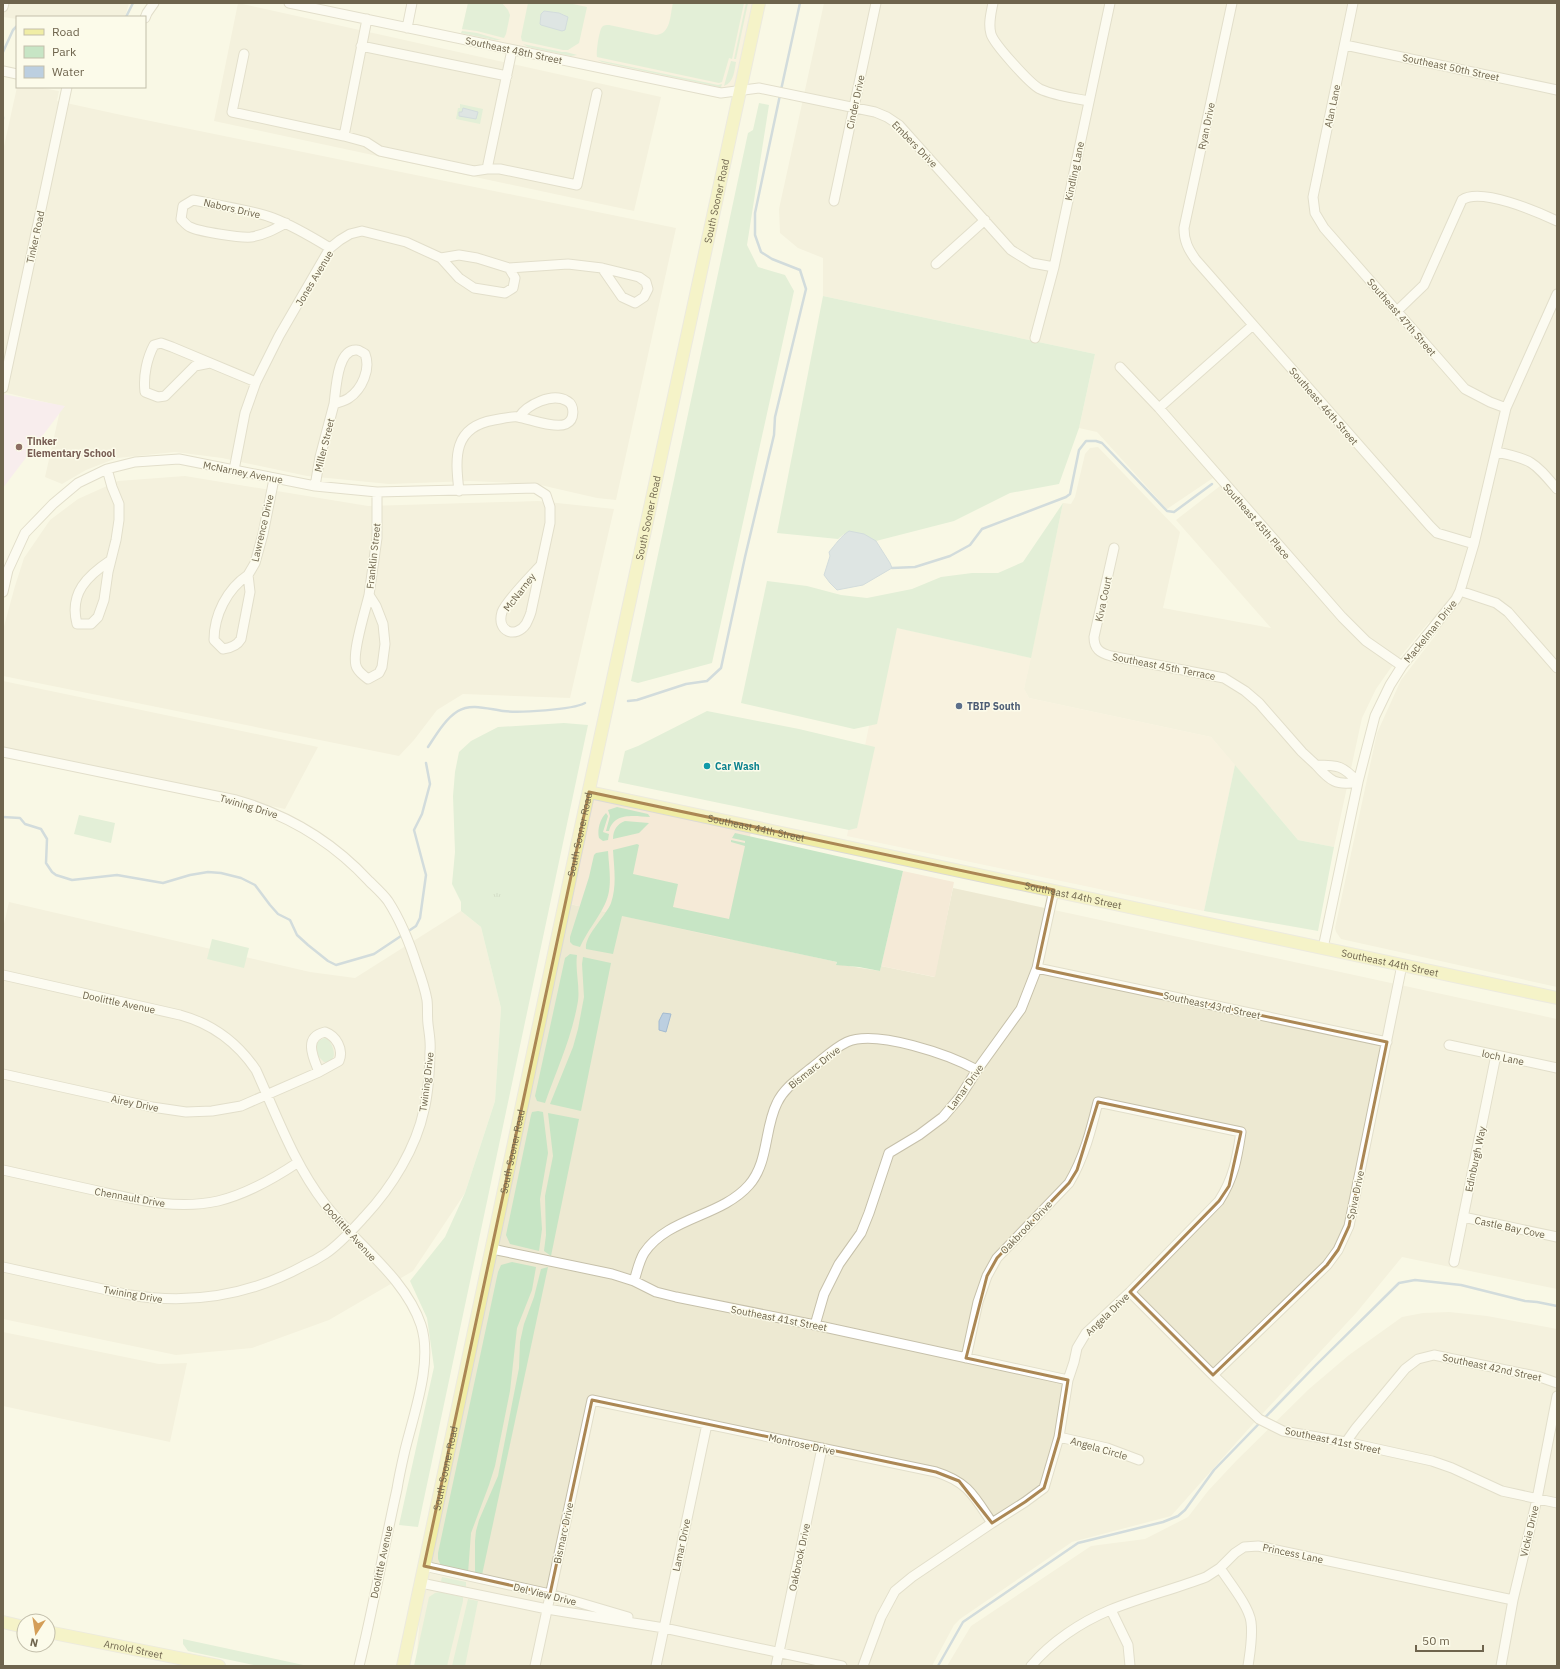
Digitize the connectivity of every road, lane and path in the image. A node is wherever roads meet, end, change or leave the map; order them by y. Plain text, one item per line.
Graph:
1 (4, 3) edge
2 (154, 3) edge
3 (289, 3) edge
4 (412, 3) edge
5 (759, 3) edge
6 (876, 3) edge
7 (993, 3) edge
8 (1110, 3) edge
9 (1232, 3) edge
10 (1353, 3) edge
11 (3, 7) edge
12 (146, 15) edge
13 (366, 19) junction
14 (407, 28) junction
15 (1345, 45) junction
16 (361, 46) junction
17 (512, 50) junction
18 (244, 54) dead end
19 (3, 71) edge
20 (16, 74) edge
21 (507, 76) junction
22 (67, 88) edge
23 (740, 90) junction
24 (1557, 90) edge
25 (597, 93) dead end
26 (1089, 101) junction
27 (853, 107) junction
28 (344, 136) junction
29 (487, 169) junction
30 (834, 201) dead end
31 (1314, 208) joint
32 (985, 220) junction
33 (1557, 221) edge
34 (286, 223) junction
35 (330, 248) junction
36 (1188, 249) joint
37 (441, 258) junction
38 (936, 264) dead end
39 (509, 268) junction
40 (602, 268) junction
41 (1054, 268) junction
42 (1557, 294) edge
43 (1397, 311) junction
44 (1553, 311) edge
45 (1253, 325) junction
46 (1035, 338) dead end
47 (210, 363) junction
48 (1120, 367) dead end
49 (256, 382) junction
50 (3, 388) edge
51 (334, 404) junction
52 (1159, 408) junction
53 (1506, 408) junction
54 (518, 417) junction
55 (1496, 452) junction
56 (107, 468) junction
57 (234, 470) junction
58 (274, 479) junction
59 (315, 486) junction
60 (1557, 489) edge
61 (459, 491) junction
62 (377, 492) junction
63 (546, 495) joint
64 (1474, 544) junction
65 (1114, 548) dead end
66 (111, 560) junction
67 (540, 566) junction
68 (248, 575) junction
69 (1460, 591) junction
70 (3, 592) edge
71 (369, 595) junction
72 (1098, 650) joint
73 (1402, 666) junction
74 (1557, 668) edge
75 (3, 752) edge
76 (1316, 764) junction
77 (1338, 766) junction
78 (1334, 780) junction
79 (1358, 782) junction
80 (589, 792) junction
81 (1054, 890) junction
82 (1323, 948) junction
83 (1402, 965) junction
84 (1037, 968) junction
85 (3, 975) edge
86 (1557, 998) edge
87 (1387, 1042) junction
88 (1449, 1045) dead end
89 (1496, 1055) junction
90 (1557, 1068) edge
91 (977, 1070) junction
92 (319, 1072) dead end
93 (3, 1074) edge
94 (267, 1095) junction
95 (1098, 1102) joint
96 (297, 1163) junction
97 (3, 1170) edge
98 (1463, 1217) junction
99 (349, 1232) junction
100 (1557, 1238) edge
101 (492, 1249) junction
102 (1454, 1262) dead end
103 (3, 1267) edge
104 (634, 1281) junction
105 (1130, 1292) junction
106 (815, 1325) junction
107 (966, 1358) junction
108 (1213, 1375) junction
109 (1068, 1380) junction
110 (1557, 1383) edge
111 (1557, 1396) edge
112 (592, 1400) joint
113 (707, 1424) junction
114 (1059, 1437) junction
115 (1346, 1442) junction
116 (822, 1448) junction
117 (1139, 1460) dead end
118 (1537, 1499) junction
119 (1557, 1503) edge
120 (992, 1523) junction
121 (424, 1566) junction
122 (1220, 1568) junction
123 (421, 1583) junction
124 (550, 1594) junction
125 (1513, 1600) junction
126 (547, 1609) junction
127 (1110, 1610) junction
128 (3, 1622) edge
129 (16, 1625) edge
130 (664, 1628) junction
131 (56, 1634) edge
132 (779, 1651) junction
133 (219, 1666) edge
134 (359, 1666) edge
135 (403, 1666) edge
136 (535, 1666) edge
137 (656, 1666) edge
138 (776, 1666) edge
139 (842, 1666) edge
140 (864, 1666) edge
141 (1031, 1666) edge
142 (1130, 1666) edge
143 (1248, 1666) edge
144 (1500, 1666) edge

1 - 11 street
2 - 12 street
3 - 13 street, Southeast 48th Street
4 - 14 street
5 - 23 main road, South Sooner Road
6 - 27 street, Cinder Drive
7 - 26 street
8 - 26 street, Kindling Lane
9 - 36 street, Ryan Drive
10 - 15 street, Alan Lane
13 - 14 street, Southeast 48th Street
13 - 16 street
14 - 17 street, Southeast 48th Street
15 - 24 street, Southeast 50th Street
15 - 31 street, Alan Lane
16 - 21 street
16 - 28 street
17 - 21 street
17 - 23 street, Southeast 48th Street
18 - 28 street
19 - 20 street
21 - 29 street
22 - 50 street, Tinker Road
23 - 27 street, Embers Drive
23 - 80 main road, South Sooner Road
25 - 29 street
26 - 41 street, Kindling Lane
27 - 30 street, Cinder Drive
27 - 32 street, Embers Drive
28 - 29 street
31 - 43 street, Southeast 47th Street
32 - 38 street
32 - 41 street, Embers Drive
33 - 43 street
34 - 34 street, Nabors Drive
34 - 35 street, Nabors Drive
35 - 37 street, Jones Avenue
35 - 49 street, Jones Avenue
36 - 45 street, Southeast 46th Street
37 - 39 street
37 - 39 street, Jones Avenue
39 - 40 street
40 - 40 street
41 - 46 street, Kindling Lane
42 - 44 street, Mackelman Drive
43 - 53 street, Southeast 47th Street
44 - 53 street, Mackelman Drive
45 - 52 street
45 - 64 street, Southeast 46th Street
47 - 47 street
47 - 49 street
48 - 52 street, Southeast 45th Place
49 - 57 street, Jones Avenue
51 - 51 street, Miller Street
51 - 59 street, Miller Street
52 - 73 street, Southeast 45th Place
53 - 55 street, Mackelman Drive
54 - 54 street
54 - 61 street
55 - 60 street
55 - 64 street, Mackelman Drive
56 - 57 street, McNarney Avenue
56 - 66 street
56 - 70 street, McNarney Avenue
57 - 58 street, McNarney Avenue
58 - 59 street, McNarney Avenue
58 - 68 street, Lawrence Drive
59 - 62 street, McNarney Avenue
61 - 62 street, McNarney Avenue
61 - 63 street, McNarney Avenue
62 - 71 street, Franklin Street
63 - 67 street, McNarney
64 - 69 street, Mackelman Drive
65 - 72 street, Kiva Court
66 - 66 street
67 - 67 street, McNarney
68 - 68 street, Lawrence Drive
69 - 73 street, Mackelman Drive
69 - 74 street
71 - 71 street, Franklin Street
72 - 76 street, Southeast 45th Terrace
73 - 79 street, Mackelman Drive
75 - 99 street, Twining Drive
76 - 77 street
76 - 78 street, Southeast 45th Terrace
77 - 78 street
77 - 79 street
78 - 79 street
79 - 82 street, Mackelman Drive
80 - 81 main road, Southeast 44th Street
80 - 101 main road, South Sooner Road
81 - 82 main road, Southeast 44th Street
81 - 84 street, Lamar Drive
82 - 83 main road, Southeast 44th Street
83 - 86 main road, Southeast 44th Street
83 - 87 street, Spiva Drive
84 - 87 street, Southeast 43rd Street
84 - 91 street, Lamar Drive
85 - 94 street, Doolittle Avenue
87 - 108 street, Spiva Drive
88 - 89 street, loch Lane
89 - 90 street, loch Lane
89 - 98 street, Edinburgh Way
91 - 104 street, Bismarc Drive
91 - 106 street, Lamar Drive
92 - 94 street, Airey Drive
93 - 94 street, Airey Drive
94 - 96 street, Doolittle Avenue
95 - 105 street, Angela Drive
95 - 107 street, Oakbrook Drive
96 - 97 street, Chennault Drive
96 - 99 street, Doolittle Avenue
98 - 100 street, Castle Bay Cove
98 - 102 street, Edinburgh Way
99 - 103 street, Twining Drive
99 - 134 street, Doolittle Avenue
101 - 104 street, Southeast 41st Street
101 - 121 main road, South Sooner Road
104 - 106 street, Southeast 41st Street
105 - 108 street, Southeast 41st Street
105 - 109 street, Angela Drive
106 - 107 street, Southeast 41st Street
107 - 109 street, Southeast 41st Street
108 - 115 street, Southeast 41st Street
109 - 114 street, Angela Drive
110 - 115 street, Southeast 42nd Street
111 - 118 street, Vickie Drive
112 - 113 street, Montrose Drive
112 - 124 street, Bismarc Drive
113 - 116 street, Montrose Drive
113 - 130 street, Lamar Drive
114 - 117 street, Angela Circle
114 - 120 street, Angela Drive
115 - 118 street, Southeast 41st Street
116 - 120 street, Montrose Drive
116 - 132 street, Oakbrook Drive
118 - 119 street, Southeast 41st Street
118 - 125 street, Vickie Drive
120 - 140 street, Angela Drive
121 - 123 main road, South Sooner Road
121 - 124 street, Del View Drive
122 - 125 street, Princess Lane
122 - 127 street, Princess Lane
122 - 143 street
123 - 126 street, Del View Drive
123 - 135 main road, South Sooner Road
124 - 126 street, Bismarc Drive
124 - 130 street, Del View Drive
125 - 144 street, Vickie Drive
126 - 130 street, Del View Drive
126 - 136 street, Bismarc Drive
127 - 141 street, Princess Lane
127 - 142 street
128 - 129 main road
130 - 132 street, Del View Drive
130 - 137 street, Lamar Drive
131 - 133 main road, Arnold Street
132 - 138 street, Oakbrook Drive
132 - 139 street, Del View Drive

